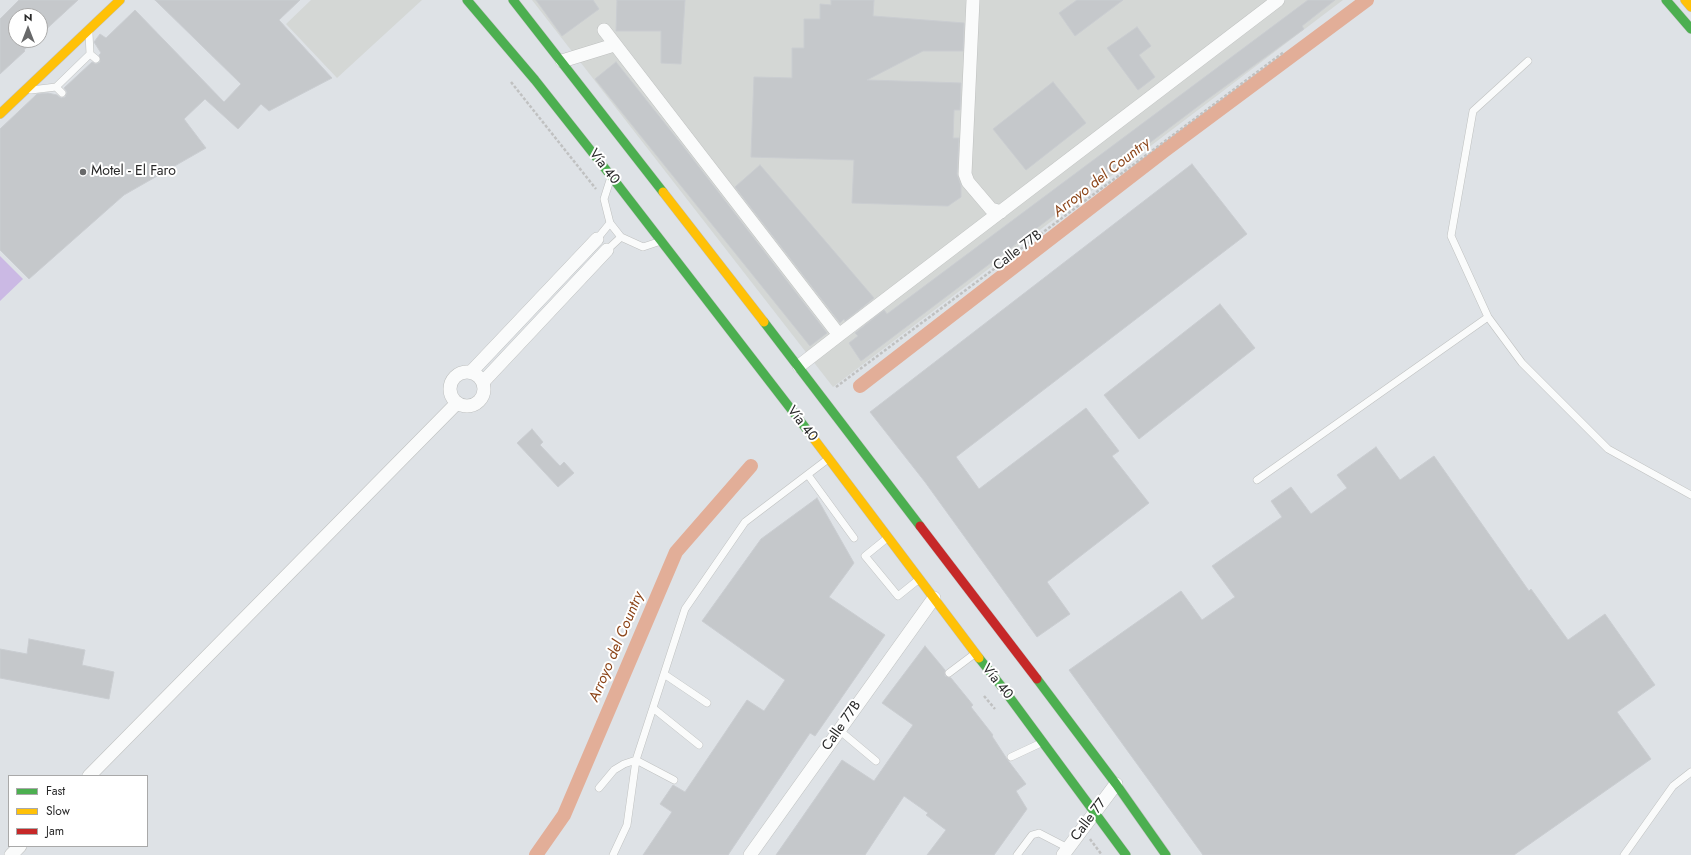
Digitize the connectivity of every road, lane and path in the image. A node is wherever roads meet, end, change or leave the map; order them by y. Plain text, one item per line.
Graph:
1 (120, 0) edge
2 (468, 0) edge
3 (513, 0) edge
4 (973, 0) edge
5 (1278, 0) edge
6 (1666, 0) edge
7 (1685, 0) edge
8 (1691, 8) edge
9 (1691, 29) edge
10 (89, 30) junction
11 (604, 30) dead end
12 (614, 45) junction
13 (1284, 52) dead end
14 (90, 54) junction
15 (96, 59) dead end
16 (562, 62) junction
17 (1528, 62) dead end
18 (535, 80) junction
19 (511, 81) dead end
20 (56, 87) junction
21 (25, 91) junction
22 (62, 93) dead end
23 (0, 114) edge
24 (611, 176) junction
25 (604, 200) junction
26 (1001, 212) junction
27 (610, 223) junction
28 (621, 237) junction
29 (597, 240) joint
30 (661, 242) junction
31 (607, 250) joint
32 (1488, 317) junction
33 (775, 335) junction
34 (839, 335) junction
35 (749, 355) junction
36 (799, 366) junction
37 (471, 372) junction
38 (483, 382) junction
39 (835, 387) dead end
40 (457, 403) junction
41 (829, 458) junction
42 (808, 476) junction
43 (1257, 480) dead end
44 (1691, 495) edge
45 (854, 538) dead end
46 (888, 538) junction
47 (920, 578) junction
48 (934, 598) junction
49 (975, 654) junction
50 (949, 673) dead end
51 (664, 674) junction
52 (707, 703) dead end
53 (653, 708) junction
54 (839, 730) junction
55 (1043, 742) junction
56 (699, 745) dead end
57 (1011, 757) dead end
58 (636, 760) junction
59 (876, 761) dead end
60 (1691, 772) edge
61 (90, 775) edge
62 (674, 780) dead end
63 (1116, 784) junction
64 (599, 788) dead end
65 (1095, 811) junction
66 (19, 847) edge
67 (1065, 852) edge
68 (11, 855) edge
69 (612, 855) edge
70 (750, 855) edge
71 (1017, 855) edge
72 (1126, 855) edge
73 (1166, 855) edge
74 (1624, 855) edge

1 - 10 main road
2 - 18 main road, Vía 40
3 - 16 main road
4 - 26 street
5 - 26 street
6 - 9 main road
7 - 8 main road
10 - 14 lane
10 - 21 main road
11 - 12 street
12 - 16 street
12 - 34 street
13 - 39 path, Calle 77B
14 - 15 lane
14 - 20 lane
16 - 18 main road
16 - 33 main road
17 - 32 lane
18 - 24 main road, Vía 40
19 - 25 path
20 - 21 lane
20 - 22 lane
21 - 23 main road
24 - 25 lane
24 - 30 main road, Vía 40
25 - 27 lane
26 - 34 street
27 - 28 lane
27 - 29 lane
28 - 30 lane
28 - 31 lane
29 - 37 street
30 - 35 main road, Vía 40
31 - 38 street
32 - 43 lane
32 - 44 lane
33 - 35 main road
33 - 36 main road
34 - 36 street
35 - 41 main road, Vía 40
36 - 63 main road
37 - 38 street
37 - 40 street
38 - 40 street
40 - 61 street
41 - 42 lane
41 - 46 main road, Vía 40
42 - 45 lane
42 - 51 lane
46 - 47 main road, Vía 40
46 - 47 lane
47 - 48 main road, Vía 40
48 - 49 main road, Vía 40
48 - 54 street, Calle 77B
49 - 50 lane
49 - 55 main road, Vía 40
51 - 52 lane
51 - 53 lane
53 - 56 lane
53 - 58 lane
54 - 59 lane
54 - 70 street, Calle 77B
55 - 57 lane
55 - 65 main road, Vía 40
58 - 62 lane
58 - 64 lane
58 - 69 lane
60 - 74 lane
63 - 65 street, Calle 77
63 - 73 main road
65 - 67 street, Calle 77
65 - 72 main road, Vía 40
66 - 68 street
67 - 71 lane

